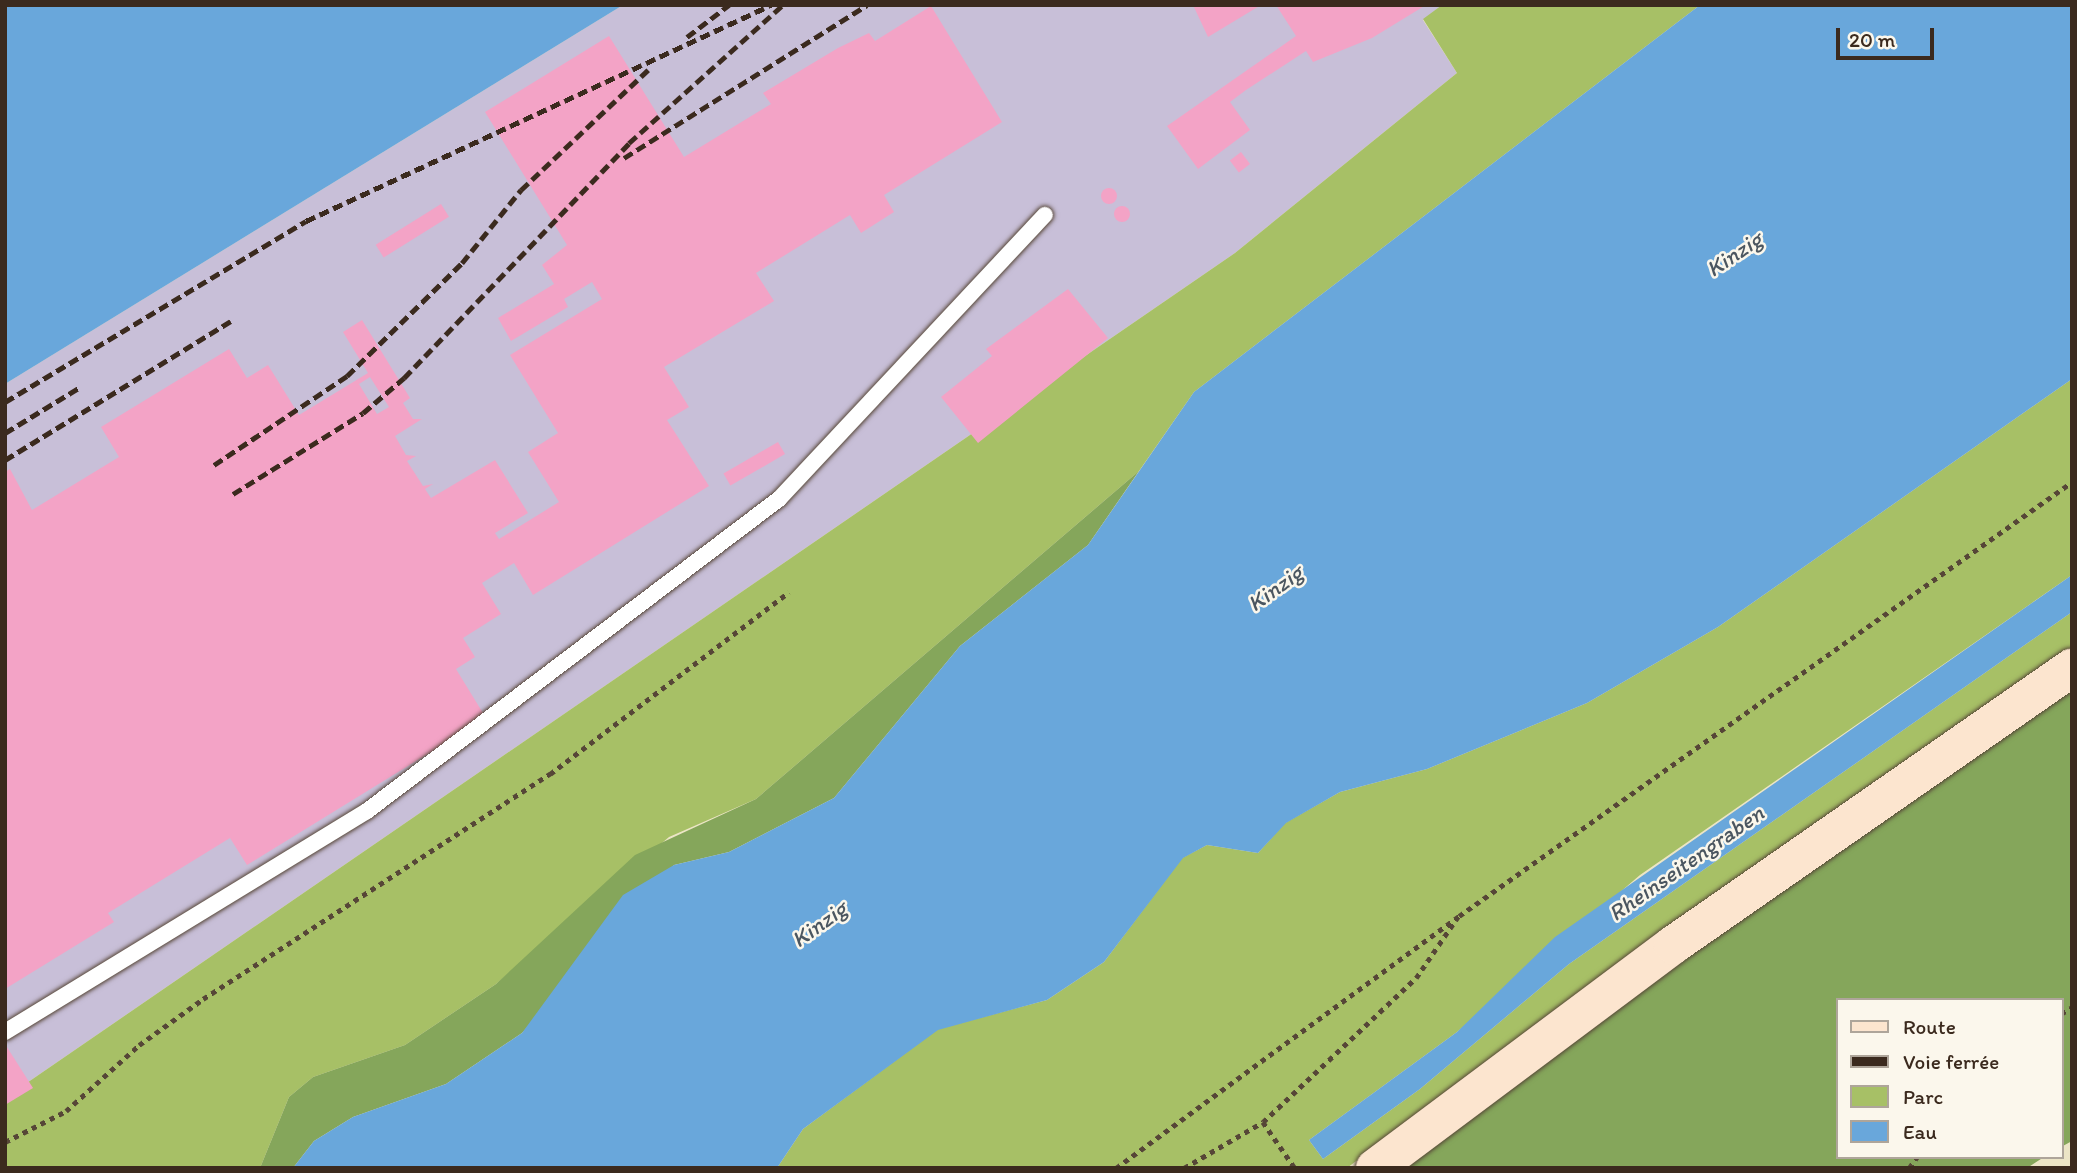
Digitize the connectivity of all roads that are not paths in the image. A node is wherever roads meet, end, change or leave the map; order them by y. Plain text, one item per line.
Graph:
1 (1045, 215) dead end
2 (2072, 668) edge
3 (5, 1032) edge
4 (1375, 1168) edge

1 - 3 lane
2 - 4 street

